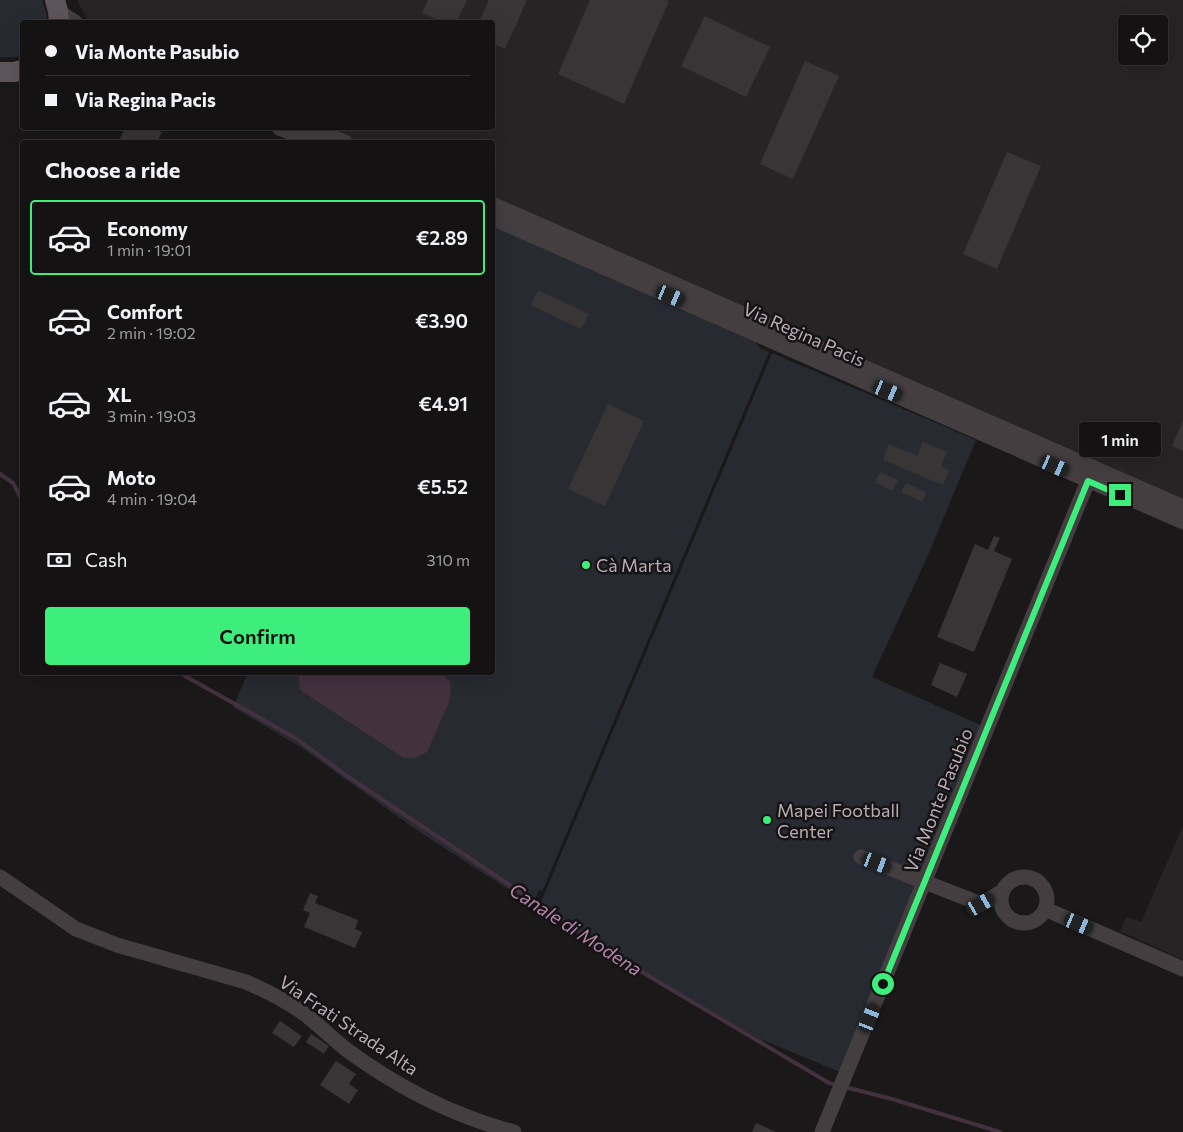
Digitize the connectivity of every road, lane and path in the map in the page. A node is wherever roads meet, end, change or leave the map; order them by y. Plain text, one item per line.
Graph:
1 (57, 7) edge
2 (73, 20) edge
3 (12, 71) edge
4 (0, 87) edge
5 (285, 130) edge
6 (314, 130) edge
7 (310, 140) edge
8 (340, 140) edge
9 (495, 205) edge
10 (495, 219) edge
11 (1088, 481) junction
12 (1183, 507) edge
13 (1183, 522) edge
14 (862, 857) dead end
15 (0, 877) edge
16 (925, 882) junction
17 (1003, 891) junction
18 (1045, 909) junction
19 (1183, 969) edge
20 (495, 1129) edge
21 (514, 1132) edge
22 (822, 1132) edge

1 - 2 street
3 - 4 main road
5 - 7 street
6 - 8 street
9 - 12 street, Via Regina Pacis
10 - 11 street, Via Regina Pacis
11 - 13 street, Via Regina Pacis
11 - 16 street, Via Monte Pasubio
14 - 16 street
15 - 20 street, Via Frati Strada Alta
16 - 17 street
16 - 22 street, Via Monte Pasubio
17 - 18 street
17 - 18 street
18 - 19 street
20 - 21 street, Via Frati Strada Alta

